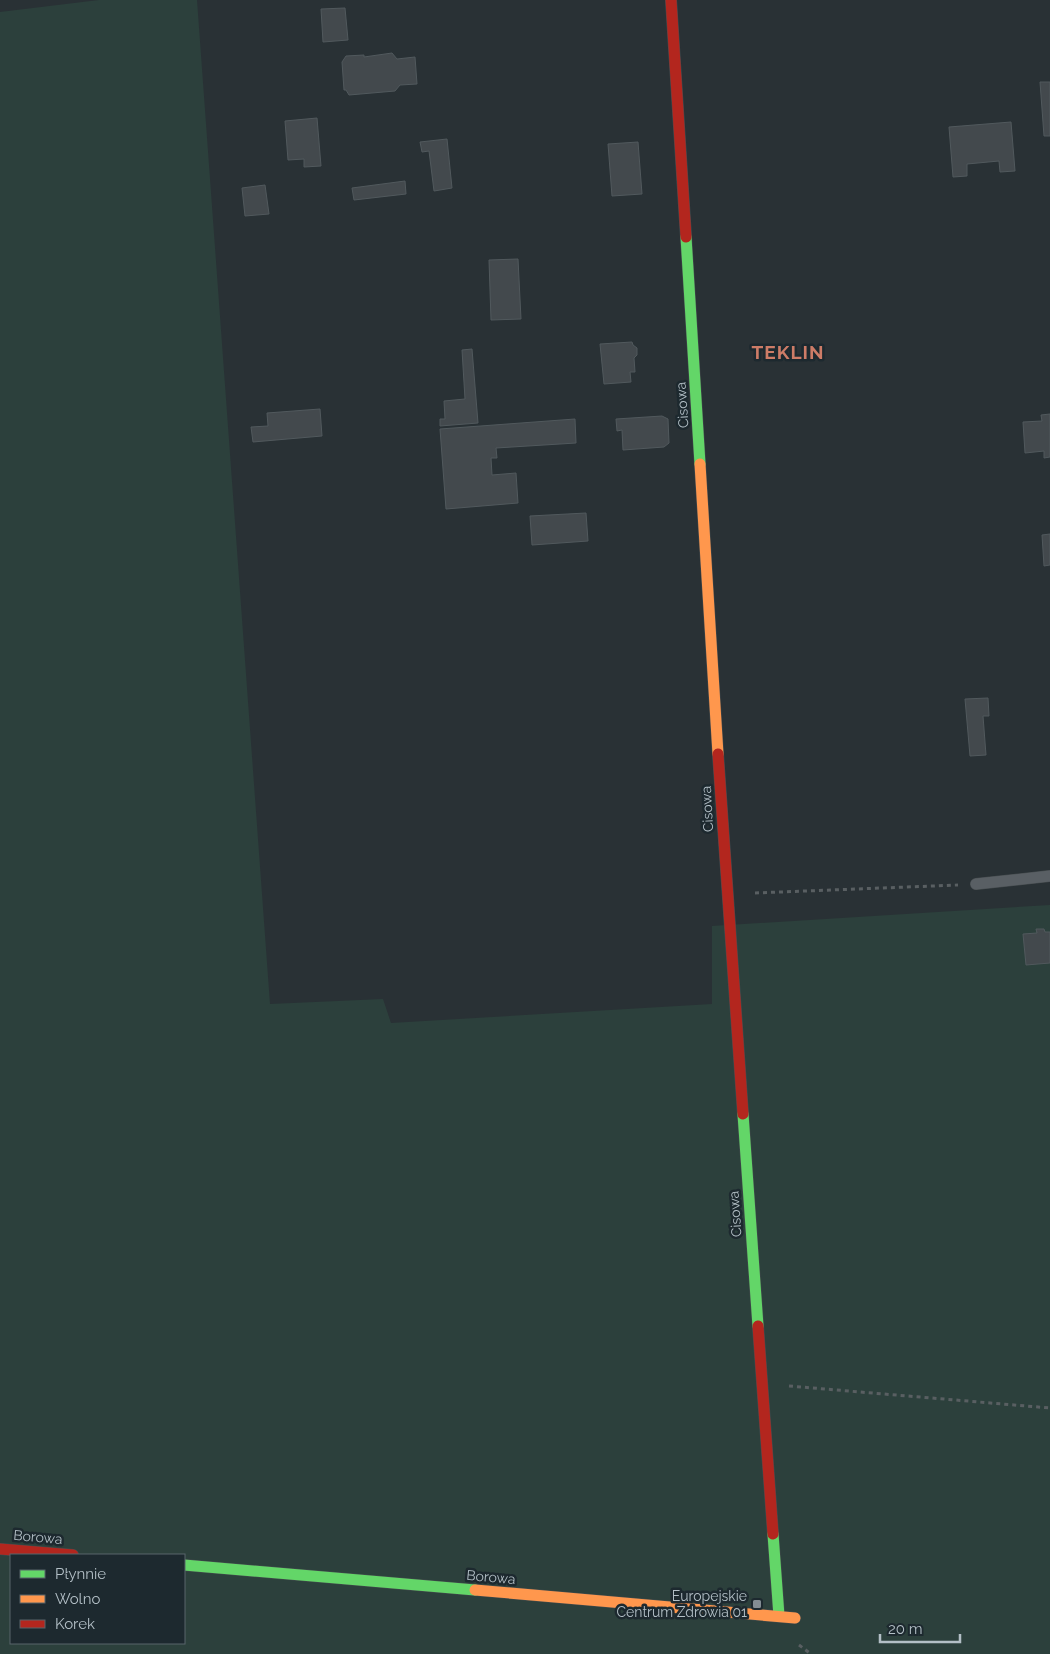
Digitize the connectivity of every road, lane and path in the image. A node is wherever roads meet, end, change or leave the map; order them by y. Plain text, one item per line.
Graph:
1 (671, 0) edge
2 (1050, 876) edge
3 (976, 884) joint
4 (727, 894) junction
5 (762, 1384) junction
6 (1050, 1408) edge
7 (0, 1549) edge
8 (61, 1554) edge
9 (185, 1565) edge
10 (779, 1616) junction
11 (795, 1618) dead end

1 - 4 street, Cisowa
2 - 3 lane
3 - 4 path
4 - 5 street, Cisowa
5 - 6 path
5 - 10 street, Cisowa
7 - 8 street, Borowa
9 - 10 street, Borowa
10 - 11 street, Borowa

